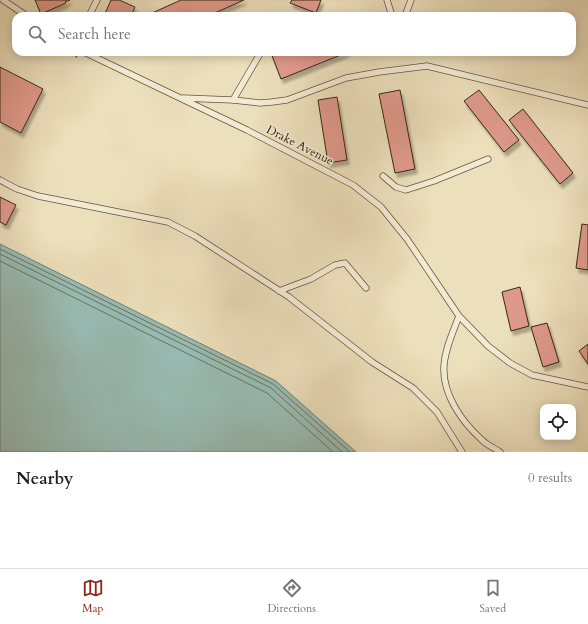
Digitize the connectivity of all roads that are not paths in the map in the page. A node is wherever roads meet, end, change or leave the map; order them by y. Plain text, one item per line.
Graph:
1 (3, 0) edge
2 (97, 0) edge
3 (387, 0) edge
4 (411, 0) edge
5 (21, 12) edge
6 (91, 12) edge
7 (391, 12) edge
8 (406, 12) edge
9 (92, 56) edge
10 (259, 56) edge
11 (181, 98) junction
12 (233, 100) junction
13 (588, 105) edge
14 (488, 159) dead end
15 (383, 176) dead end
16 (0, 180) edge
17 (366, 288) dead end
18 (279, 290) junction
19 (459, 316) junction
20 (588, 386) edge
21 (462, 452) edge
22 (500, 452) edge

1 - 5 lane
2 - 6 lane
3 - 7 lane
4 - 8 lane
9 - 11 lane, Drake Avenue
10 - 12 lane
11 - 12 lane
11 - 19 lane, Drake Avenue
12 - 13 lane
14 - 15 lane
16 - 18 lane
17 - 18 lane
18 - 21 lane
19 - 20 lane, Drake Avenue
19 - 22 lane

